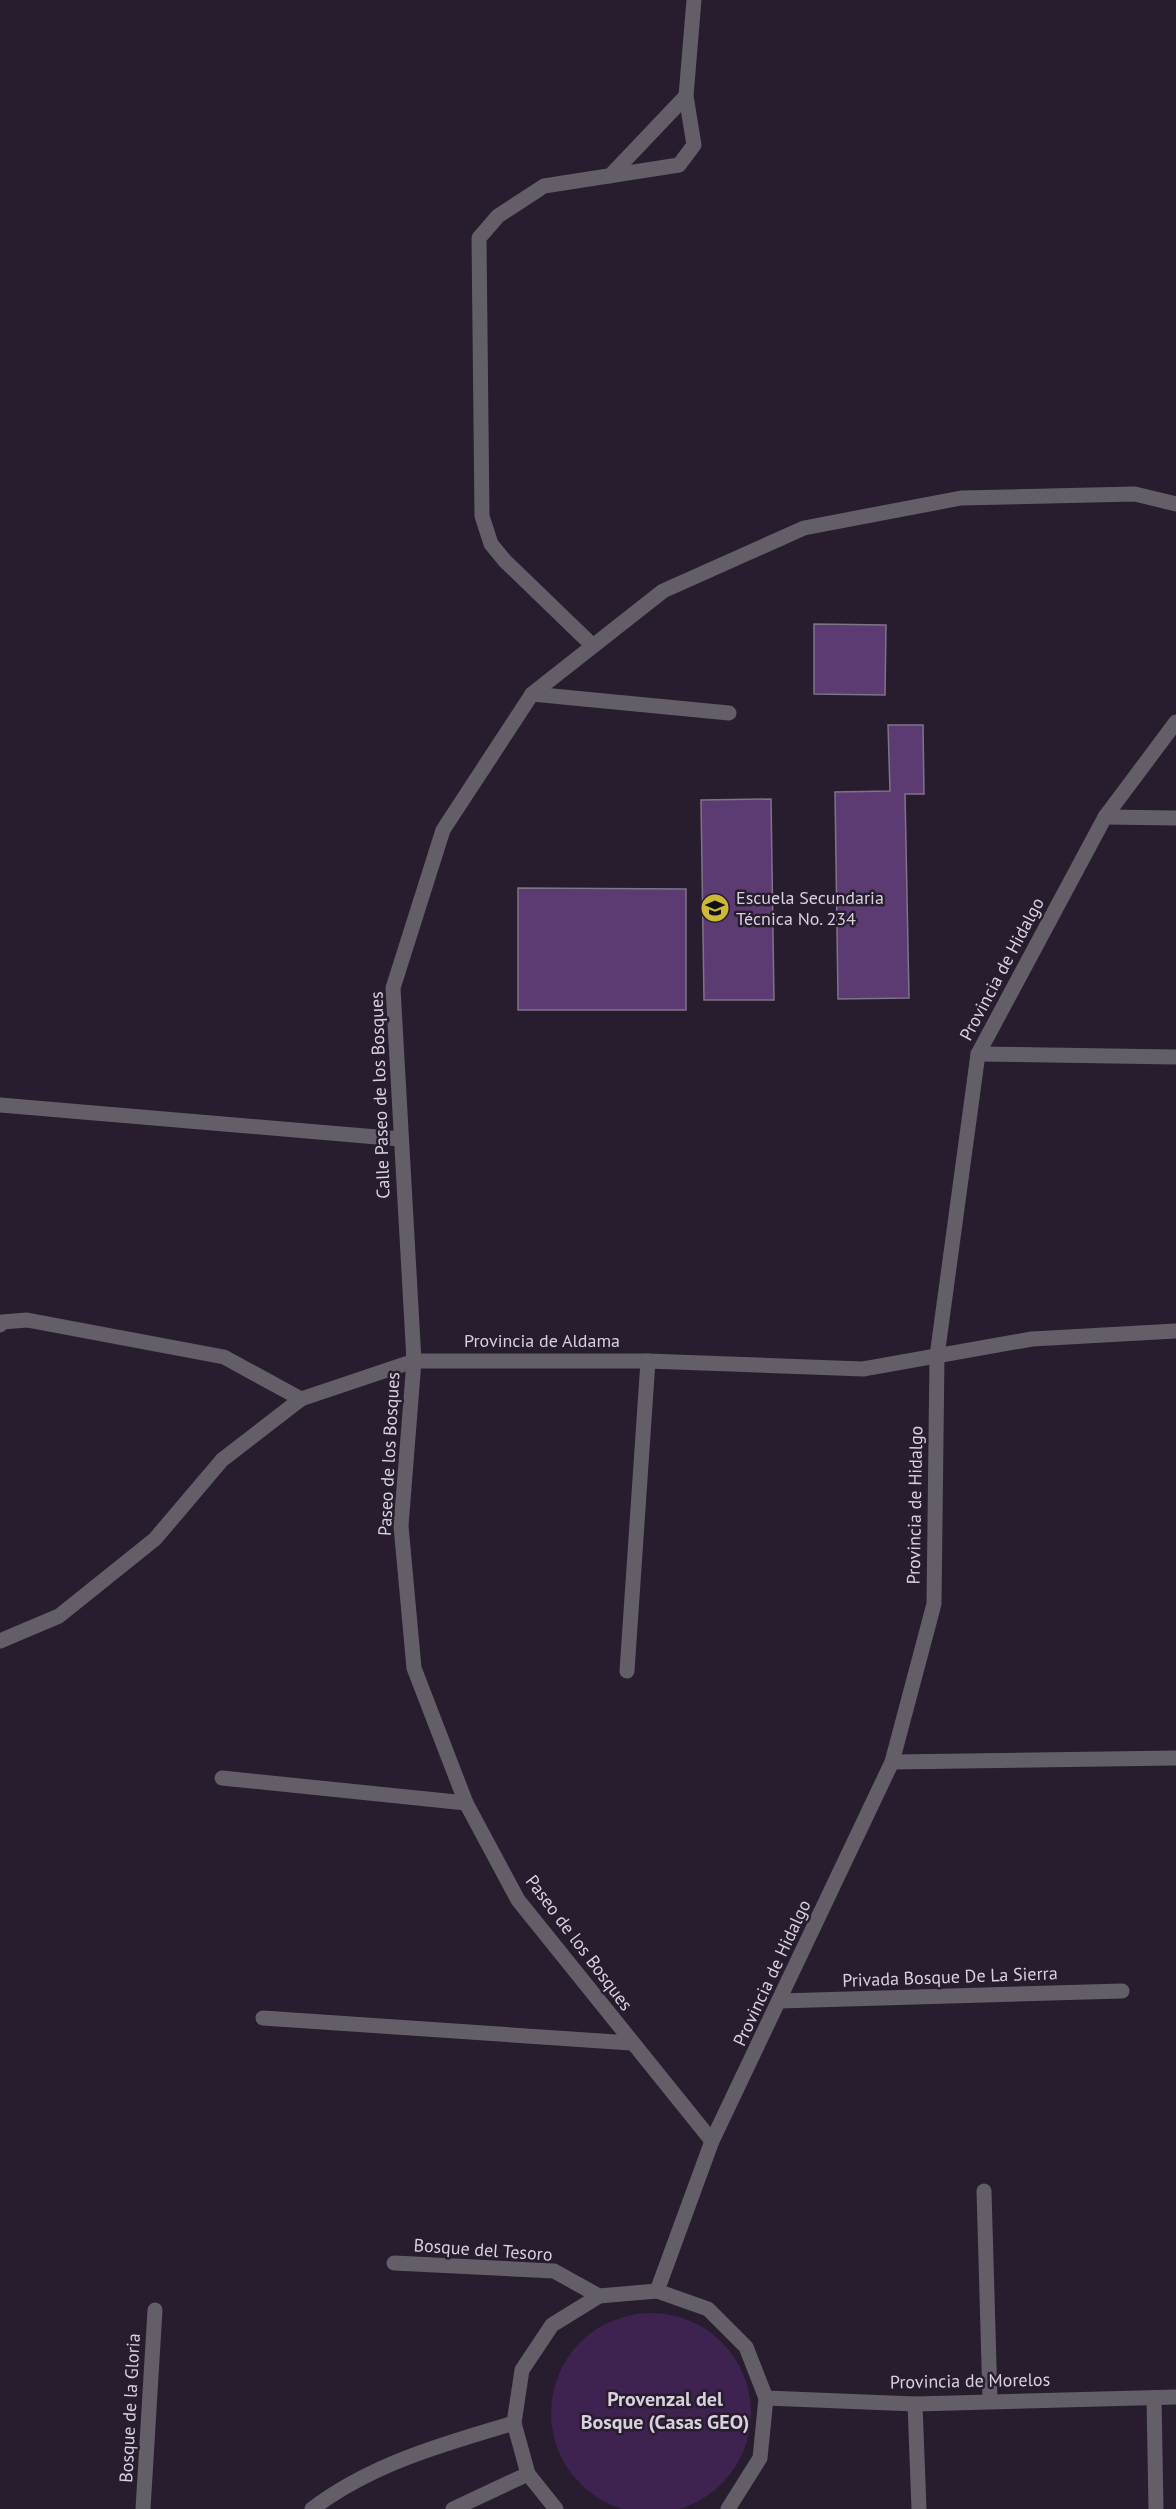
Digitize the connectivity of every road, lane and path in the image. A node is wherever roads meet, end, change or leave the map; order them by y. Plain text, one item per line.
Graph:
1 (694, 0) edge
2 (686, 96) junction
3 (610, 176) junction
4 (1176, 504) edge
5 (593, 646) junction
6 (532, 694) junction
7 (729, 713) dead end
8 (1176, 722) edge
9 (1105, 817) junction
10 (1176, 818) edge
11 (978, 1054) junction
12 (1176, 1057) edge
13 (0, 1105) edge
14 (400, 1139) junction
15 (0, 1325) edge
16 (1176, 1331) edge
17 (937, 1356) junction
18 (414, 1360) junction
19 (648, 1361) junction
20 (301, 1399) junction
21 (0, 1641) edge
22 (627, 1671) dead end
23 (1176, 1758) edge
24 (892, 1762) junction
25 (222, 1778) dead end
26 (466, 1803) junction
27 (1122, 1991) dead end
28 (780, 2001) junction
29 (263, 2018) dead end
30 (632, 2043) junction
31 (712, 2141) junction
32 (984, 2191) dead end
33 (394, 2263) dead end
34 (657, 2291) junction
35 (599, 2296) junction
36 (155, 2310) dead end
37 (1176, 2397) edge
38 (765, 2398) junction
39 (1154, 2398) junction
40 (990, 2400) junction
41 (915, 2404) junction
42 (514, 2423) junction
43 (528, 2474) junction
44 (143, 2509) edge
45 (312, 2509) edge
46 (453, 2509) edge
47 (556, 2509) edge
48 (728, 2509) edge
49 (919, 2509) edge
50 (1156, 2509) edge

1 - 2 street
2 - 3 street
2 - 3 street
3 - 5 street
4 - 5 street, Calle Paseo de los Bosques
5 - 6 street, Calle Paseo de los Bosques
6 - 7 street
6 - 14 street, Calle Paseo de los Bosques
8 - 9 street, Provincia de Hidalgo
9 - 10 street
9 - 11 street, Provincia de Hidalgo
11 - 12 street
11 - 17 street, Provincia de Hidalgo
13 - 14 street
14 - 18 street, Calle Paseo de los Bosques
15 - 20 street
16 - 17 street, Provincia de Aldama
17 - 19 street, Provincia de Aldama
17 - 24 street, Provincia de Hidalgo
18 - 19 street, Provincia de Aldama
18 - 20 street, Provincia de Aldama
18 - 26 street, Paseo de los Bosques
19 - 22 street
20 - 21 street, Provincia de Aldama
23 - 24 street
24 - 28 street, Provincia de Hidalgo
25 - 26 street
26 - 30 street, Paseo de los Bosques
27 - 28 street, Privada Bosque De La Sierra
28 - 31 street, Provincia de Hidalgo
29 - 30 street
30 - 31 street, Paseo de los Bosques
31 - 34 street, Provincia de Hidalgo
32 - 40 street
33 - 35 street, Bosque del Tesoro
34 - 35 street
34 - 38 street
35 - 42 street
36 - 44 street, Bosque de la Gloria
37 - 39 street, Provincia de Morelos
38 - 41 street, Provincia de Morelos
38 - 48 street
39 - 40 street, Provincia de Morelos
39 - 50 street
40 - 41 street, Provincia de Morelos
41 - 49 street
42 - 43 street
42 - 45 street
43 - 46 street
43 - 47 street

